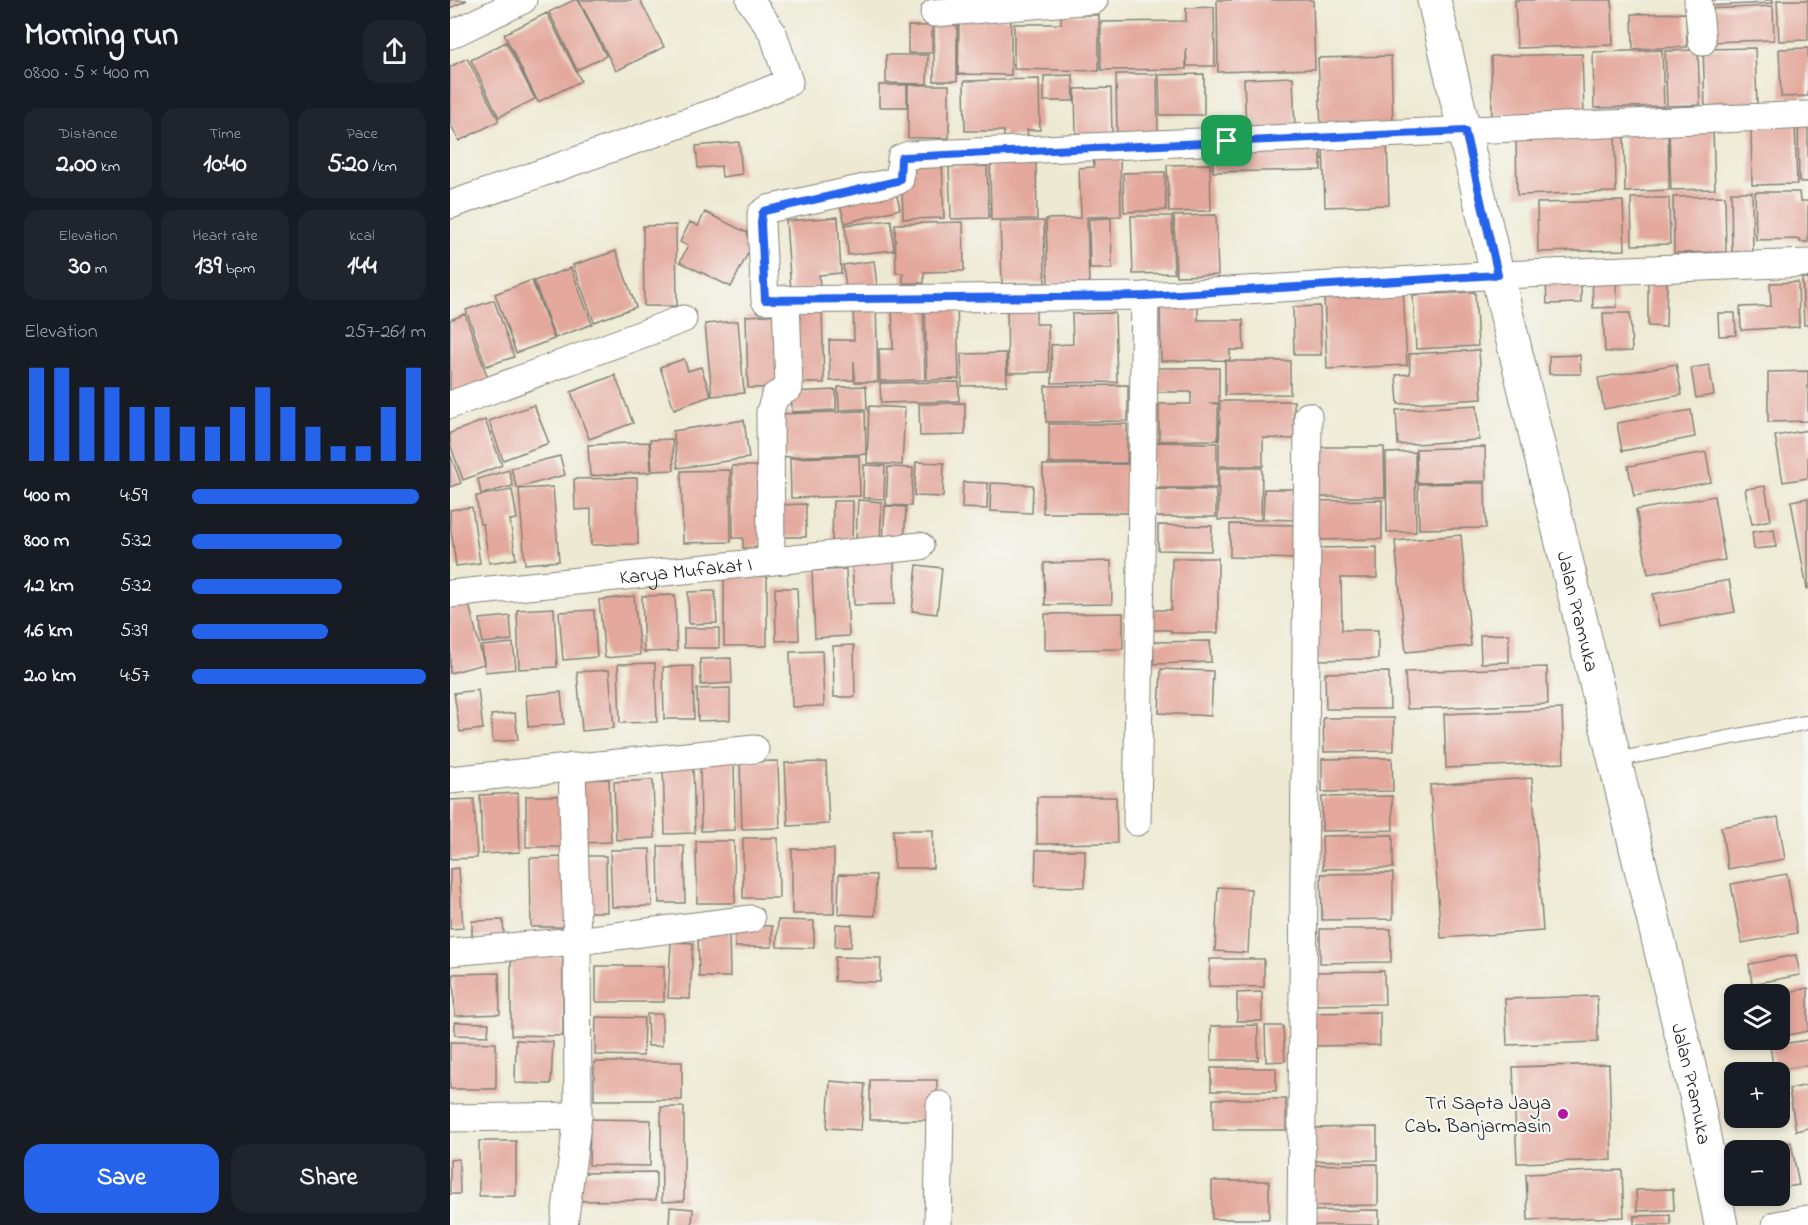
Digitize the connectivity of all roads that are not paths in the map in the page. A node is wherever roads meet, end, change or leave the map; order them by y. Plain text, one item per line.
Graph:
1 (523, 0) edge
2 (750, 0) edge
3 (1094, 0) edge
4 (1434, 0) edge
5 (1698, 0) edge
6 (934, 13) dead end
7 (450, 34) edge
8 (1702, 42) dead end
9 (1808, 115) edge
10 (1465, 131) junction
11 (450, 205) edge
12 (1808, 263) edge
13 (1498, 275) junction
14 (1145, 296) junction
15 (786, 299) junction
16 (682, 319) dead end
17 (450, 405) edge
18 (1308, 416) dead end
19 (920, 546) dead end
20 (771, 561) junction
21 (450, 594) edge
22 (1804, 723) dead end
23 (755, 749) dead end
24 (1615, 760) junction
25 (572, 767) junction
26 (450, 780) edge
27 (1137, 822) dead end
28 (751, 919) dead end
29 (578, 941) junction
30 (450, 952) edge
31 (940, 1105) dead end
32 (578, 1116) junction
33 (450, 1118) edge
34 (1808, 1219) edge
35 (564, 1225) edge
36 (938, 1225) edge
37 (1302, 1225) edge
38 (1721, 1225) edge
39 (1776, 1225) edge

1 - 7 street
2 - 11 street
3 - 6 street
4 - 10 main road, Jalan Pramuka
5 - 8 street
9 - 10 street
10 - 13 main road, Jalan Pramuka
10 - 15 street
12 - 13 street
13 - 14 street
13 - 24 main road, Jalan Pramuka
14 - 15 street
14 - 27 street
15 - 20 street
16 - 17 street
18 - 37 street
19 - 20 street, Karya Mufakat I
20 - 21 street, Karya Mufakat I
22 - 24 lane
23 - 25 street
24 - 38 main road, Jalan Pramuka
25 - 26 street
25 - 29 street
28 - 29 street
29 - 30 street
29 - 32 street
31 - 36 street
32 - 33 street
32 - 35 street
34 - 39 street

